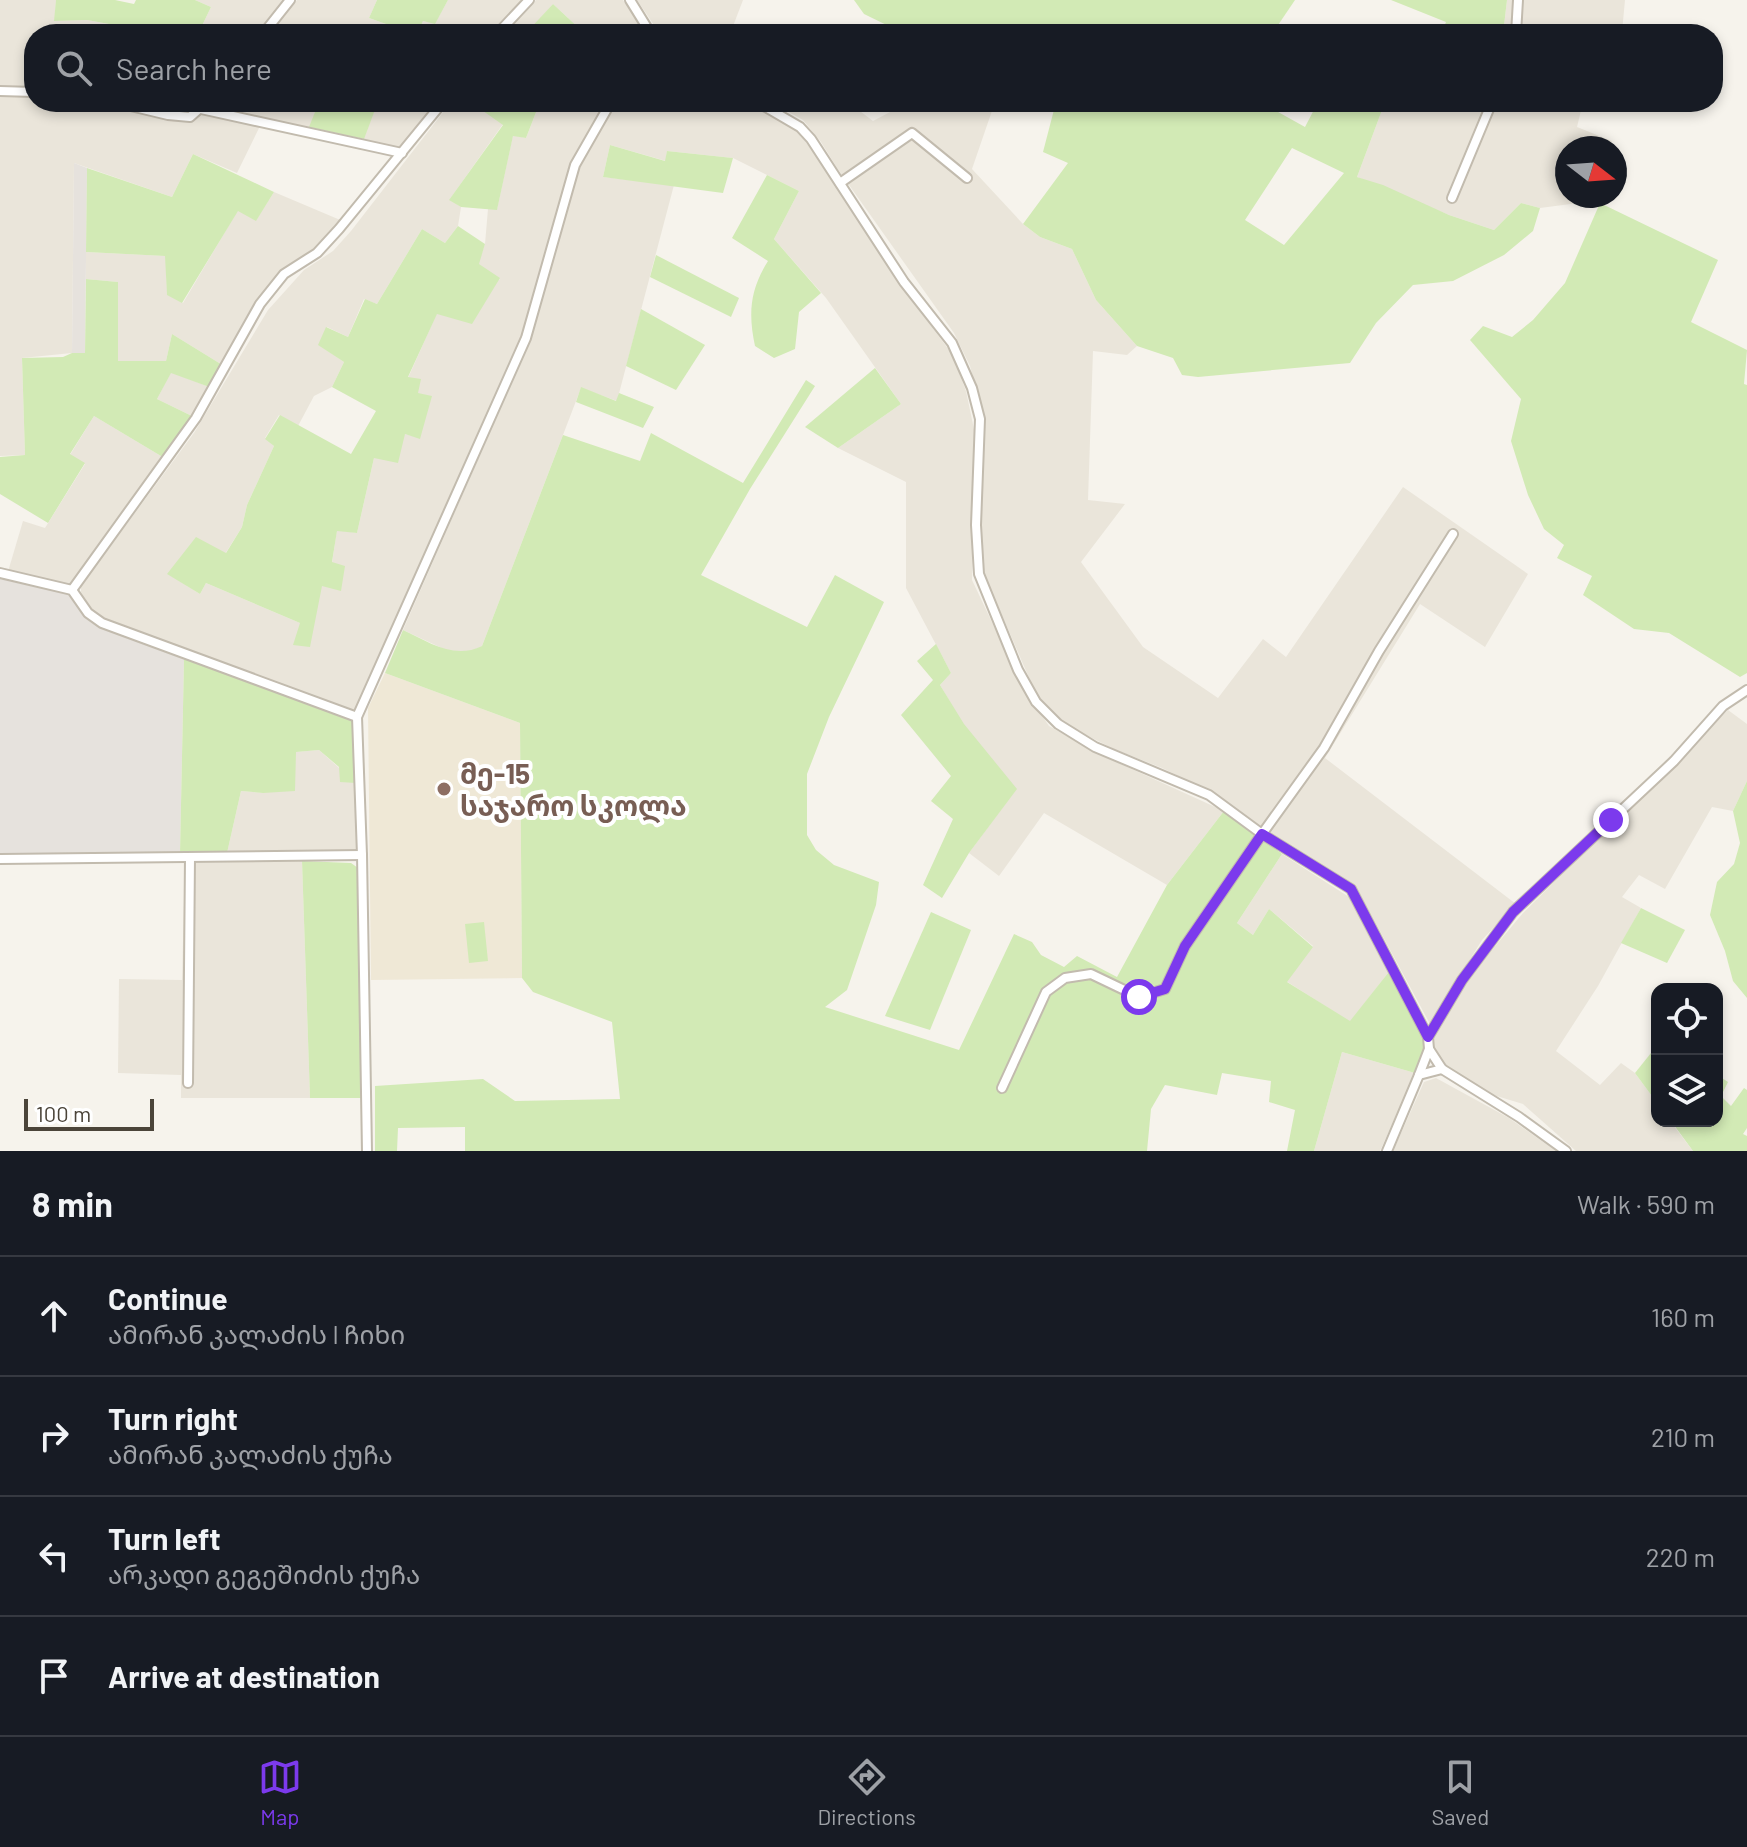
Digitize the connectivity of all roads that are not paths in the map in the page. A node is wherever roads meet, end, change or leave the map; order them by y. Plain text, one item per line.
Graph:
1 (290, 0) edge
2 (529, 0) edge
3 (630, 0) edge
4 (1518, 0) edge
5 (271, 24) edge
6 (506, 24) edge
7 (645, 24) edge
8 (1517, 24) edge
9 (0, 91) edge
10 (24, 92) edge
11 (156, 112) edge
12 (196, 112) edge
13 (233, 112) edge
14 (435, 112) edge
15 (605, 112) edge
16 (774, 112) edge
17 (1488, 112) edge
18 (402, 153) junction
19 (967, 178) dead end
20 (840, 183) junction
21 (1452, 198) dead end
22 (1453, 534) dead end
23 (0, 573) edge
24 (72, 590) junction
25 (1747, 690) edge
26 (357, 717) junction
27 (1262, 834) junction
28 (362, 855) junction
29 (190, 857) junction
30 (0, 859) edge
31 (1428, 1037) junction
32 (1429, 1049) junction
33 (1442, 1069) junction
34 (1419, 1075) junction
35 (188, 1083) dead end
36 (1002, 1088) dead end
37 (367, 1151) edge
38 (1387, 1151) edge
39 (1566, 1151) edge

1 - 5 street
2 - 6 street
3 - 7 street
4 - 8 street
9 - 10 street
11 - 12 street
13 - 18 street
14 - 18 street
15 - 26 street
16 - 20 street
17 - 21 street
18 - 24 street
19 - 20 street
20 - 27 street
22 - 27 street
23 - 24 street
24 - 26 street
25 - 31 street
26 - 28 street
27 - 31 street
27 - 36 street
28 - 29 street
28 - 37 street
29 - 30 street
29 - 35 street
31 - 32 street
32 - 33 street
32 - 34 street
33 - 34 street
33 - 39 street
34 - 38 street

